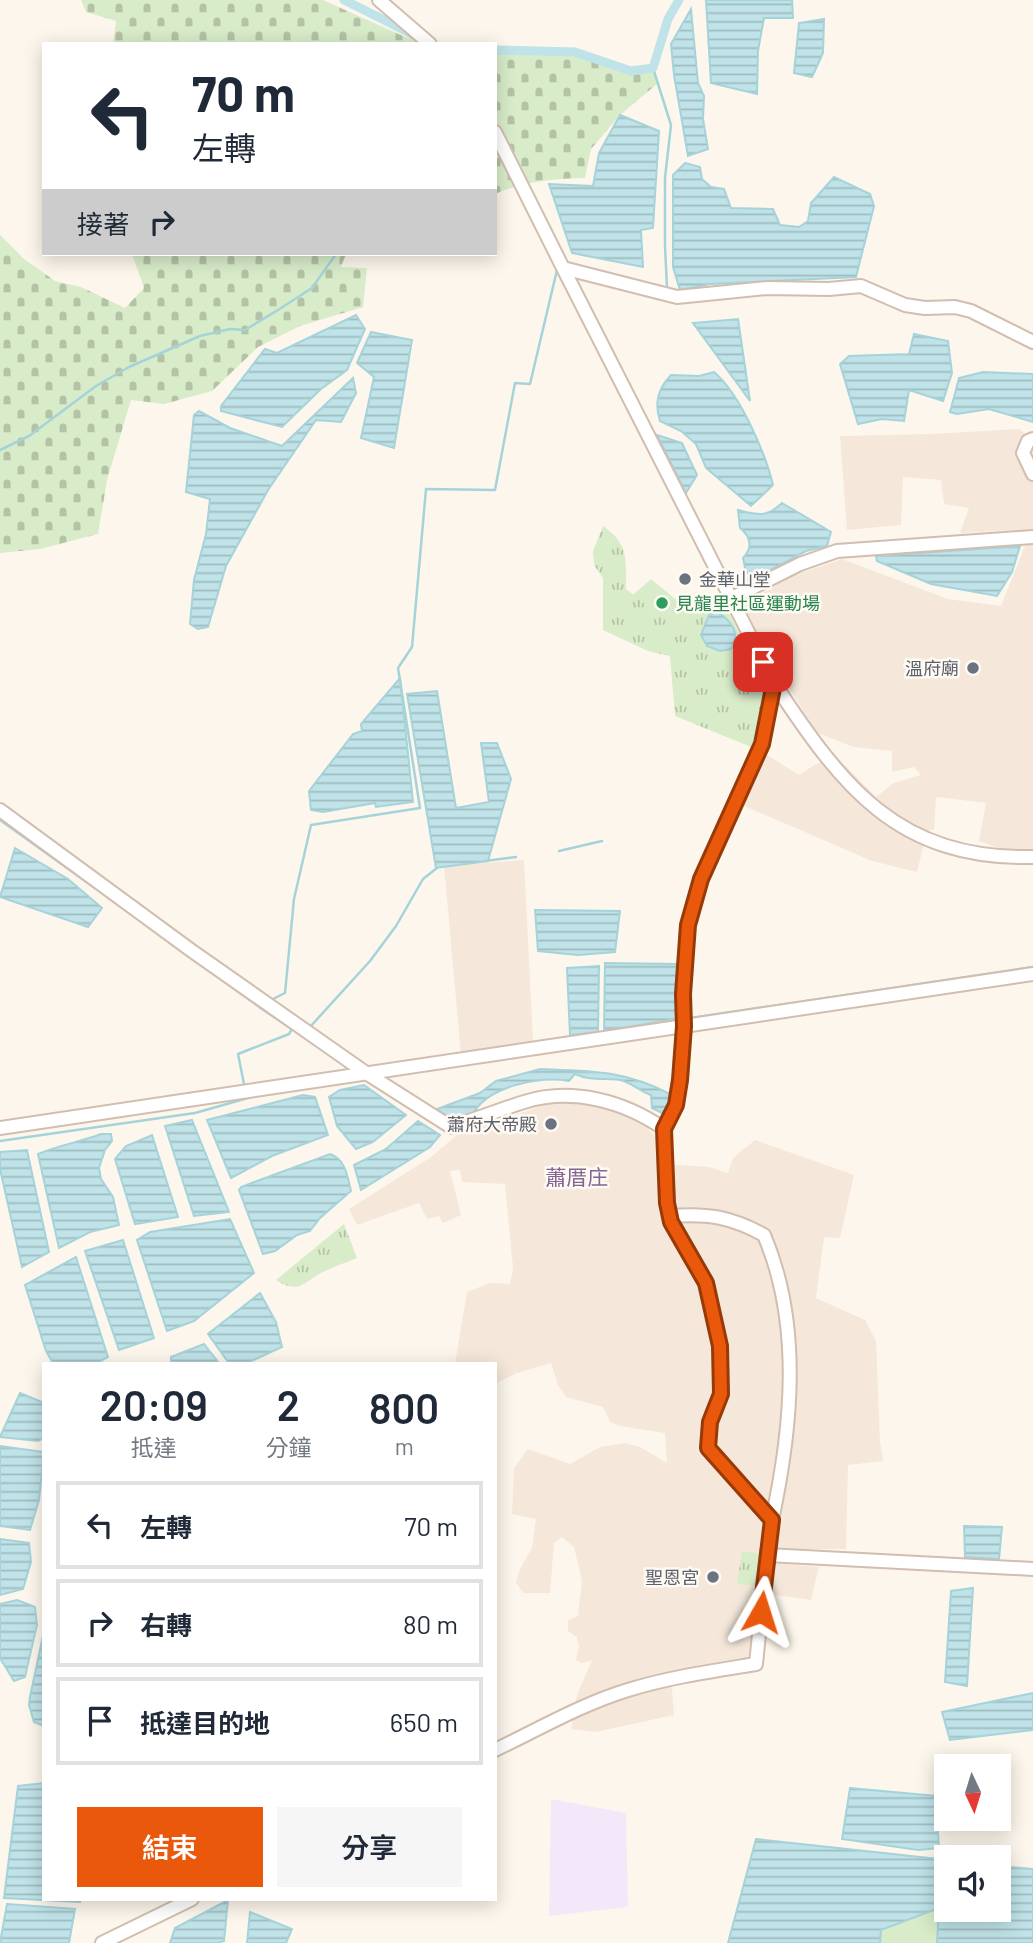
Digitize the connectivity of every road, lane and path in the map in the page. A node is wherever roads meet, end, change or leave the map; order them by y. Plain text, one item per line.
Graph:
1 (379, 0) edge
2 (428, 42) edge
3 (497, 136) edge
4 (564, 268) junction
5 (1033, 342) edge
6 (1033, 439) edge
7 (1033, 474) edge
8 (1033, 537) edge
9 (730, 598) junction
10 (774, 683) junction
11 (0, 810) edge
12 (1033, 857) edge
13 (1033, 974) edge
14 (684, 1026) junction
15 (366, 1073) junction
16 (0, 1128) edge
17 (664, 1129) junction
18 (671, 1216) junction
19 (772, 1520) junction
20 (767, 1555) junction
21 (1033, 1569) edge
22 (497, 1749) edge
23 (188, 1901) edge
24 (102, 1943) edge

1 - 2 street
3 - 4 street
4 - 5 street
4 - 9 street
6 - 7 street
8 - 9 street
9 - 10 street
10 - 12 street
10 - 14 street
11 - 15 street
13 - 14 street
14 - 15 street
14 - 17 street
15 - 16 street
15 - 17 street
17 - 18 street
18 - 19 street
18 - 19 street
19 - 20 street
20 - 21 street
20 - 22 street
23 - 24 street

